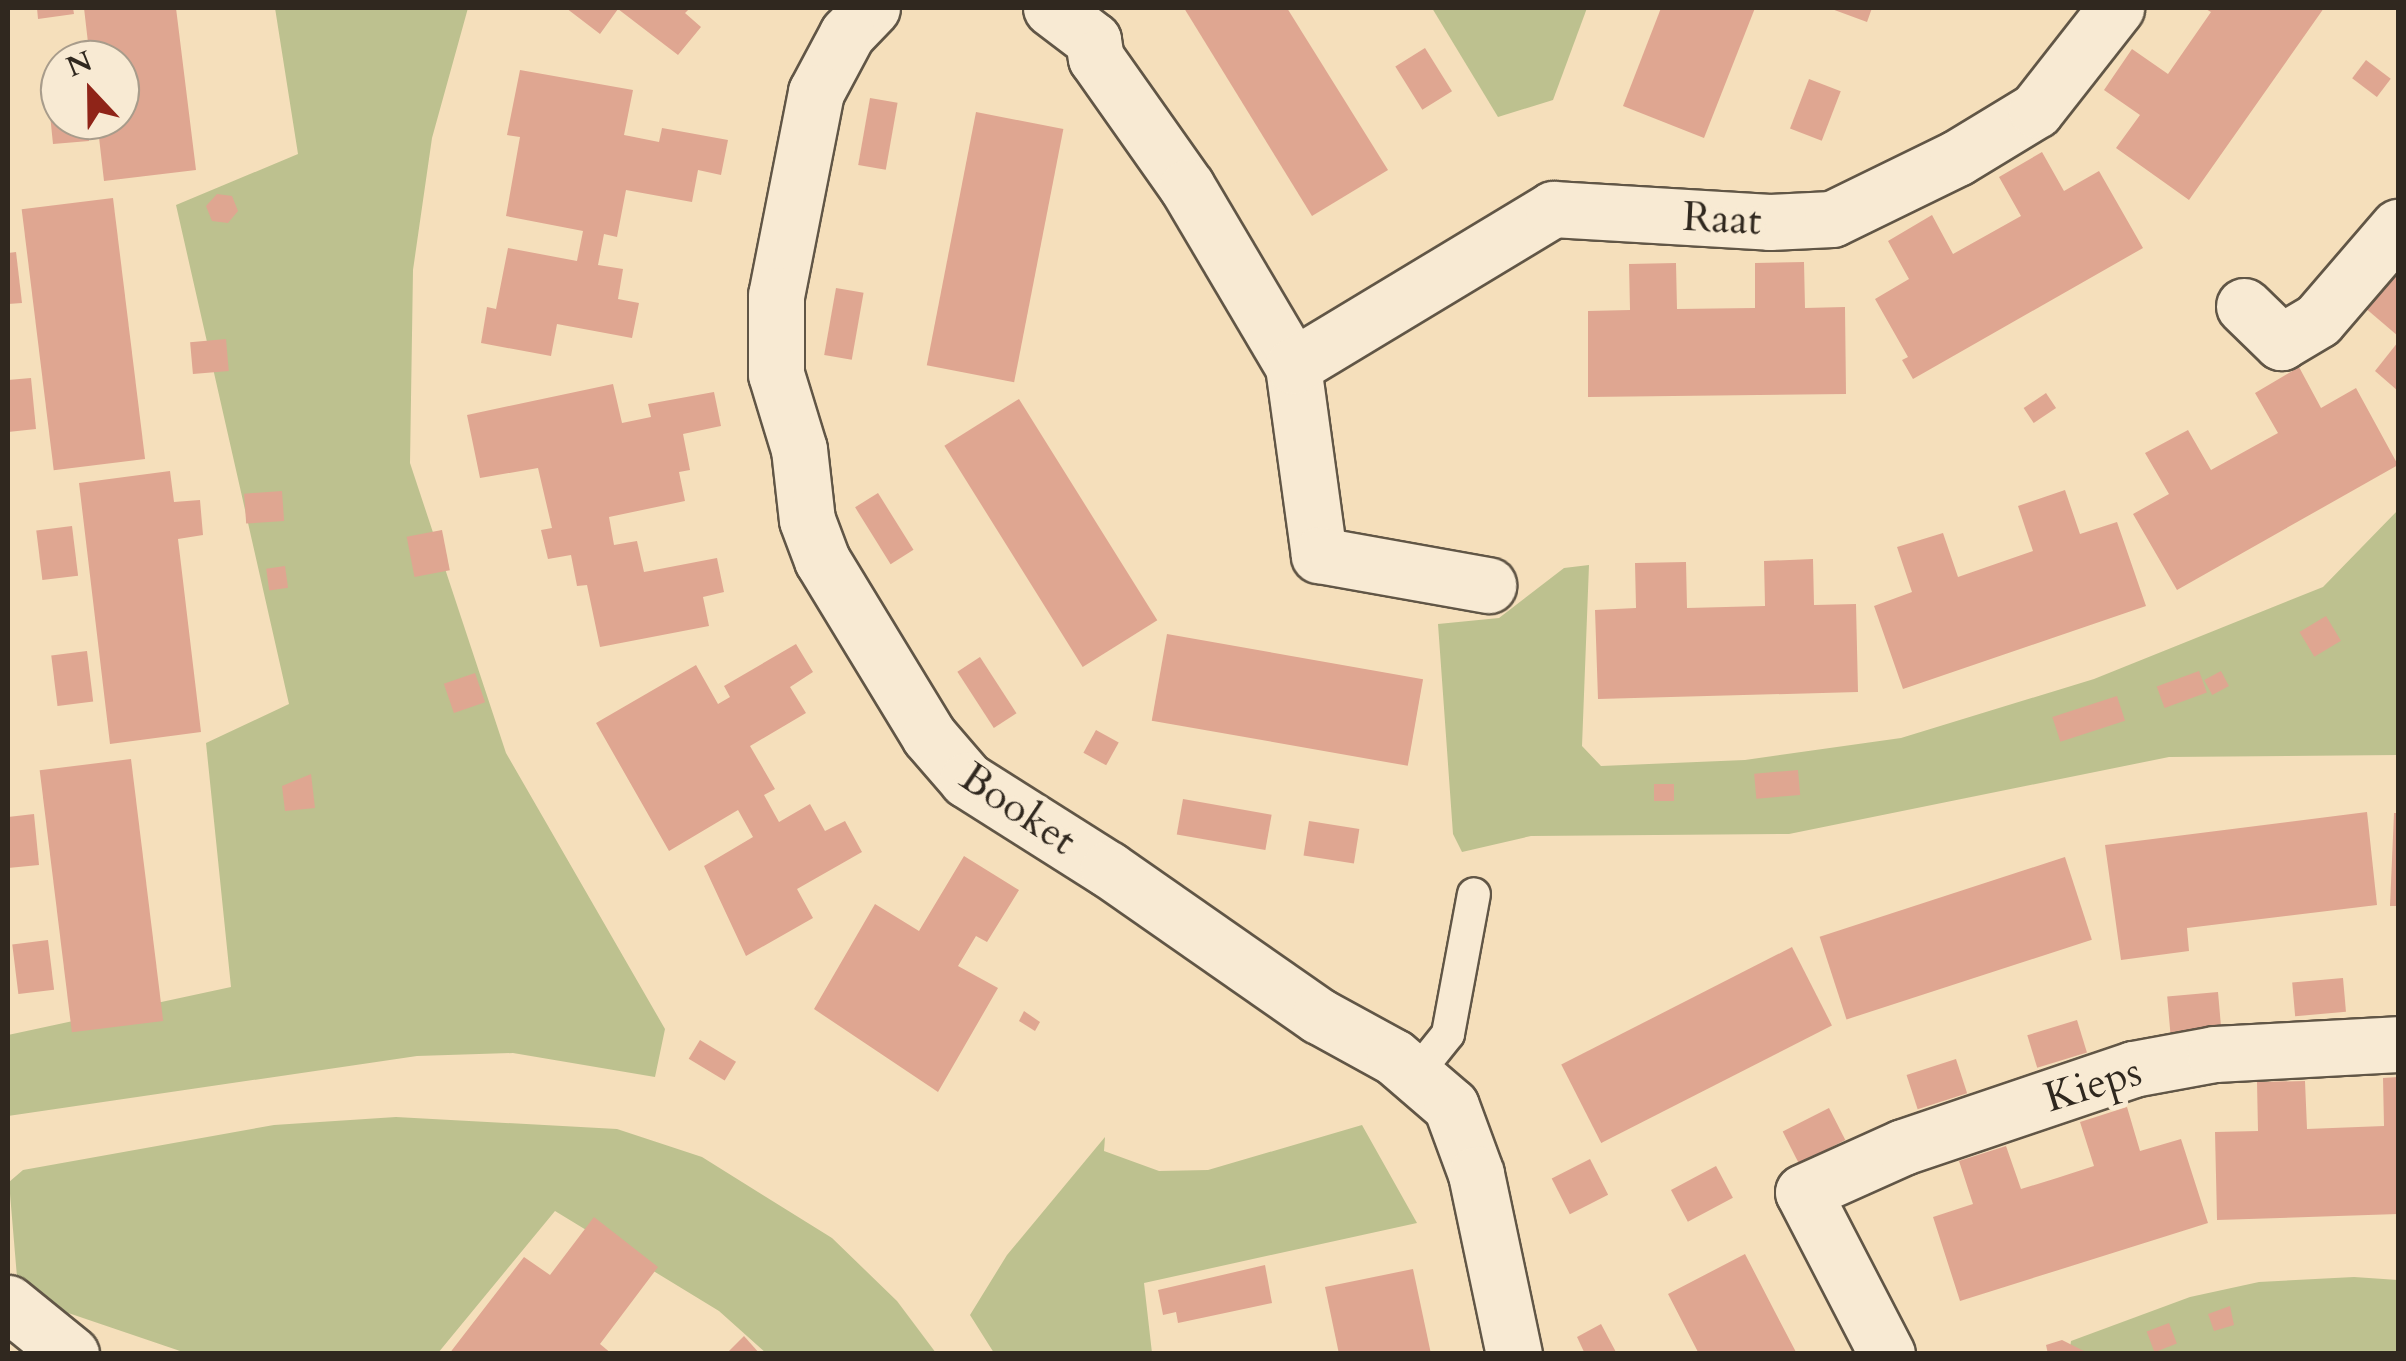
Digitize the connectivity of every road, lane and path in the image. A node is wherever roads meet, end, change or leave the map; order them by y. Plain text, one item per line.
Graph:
1 (872, 8) edge
2 (1051, 8) edge
3 (2116, 8) edge
4 (2398, 227) edge
5 (2244, 306) dead end
6 (1293, 366) junction
7 (1488, 584) dead end
8 (1474, 894) dead end
9 (2398, 1044) edge
10 (1416, 1074) junction
11 (8, 1303) edge
12 (71, 1354) edge
13 (1514, 1354) edge
14 (1887, 1354) edge

1 - 10 street, Booket
2 - 6 street
3 - 6 street, Raat
4 - 5 street
6 - 7 street
8 - 10 lane
9 - 14 street, Kieps
10 - 13 street, Booket
11 - 12 street

